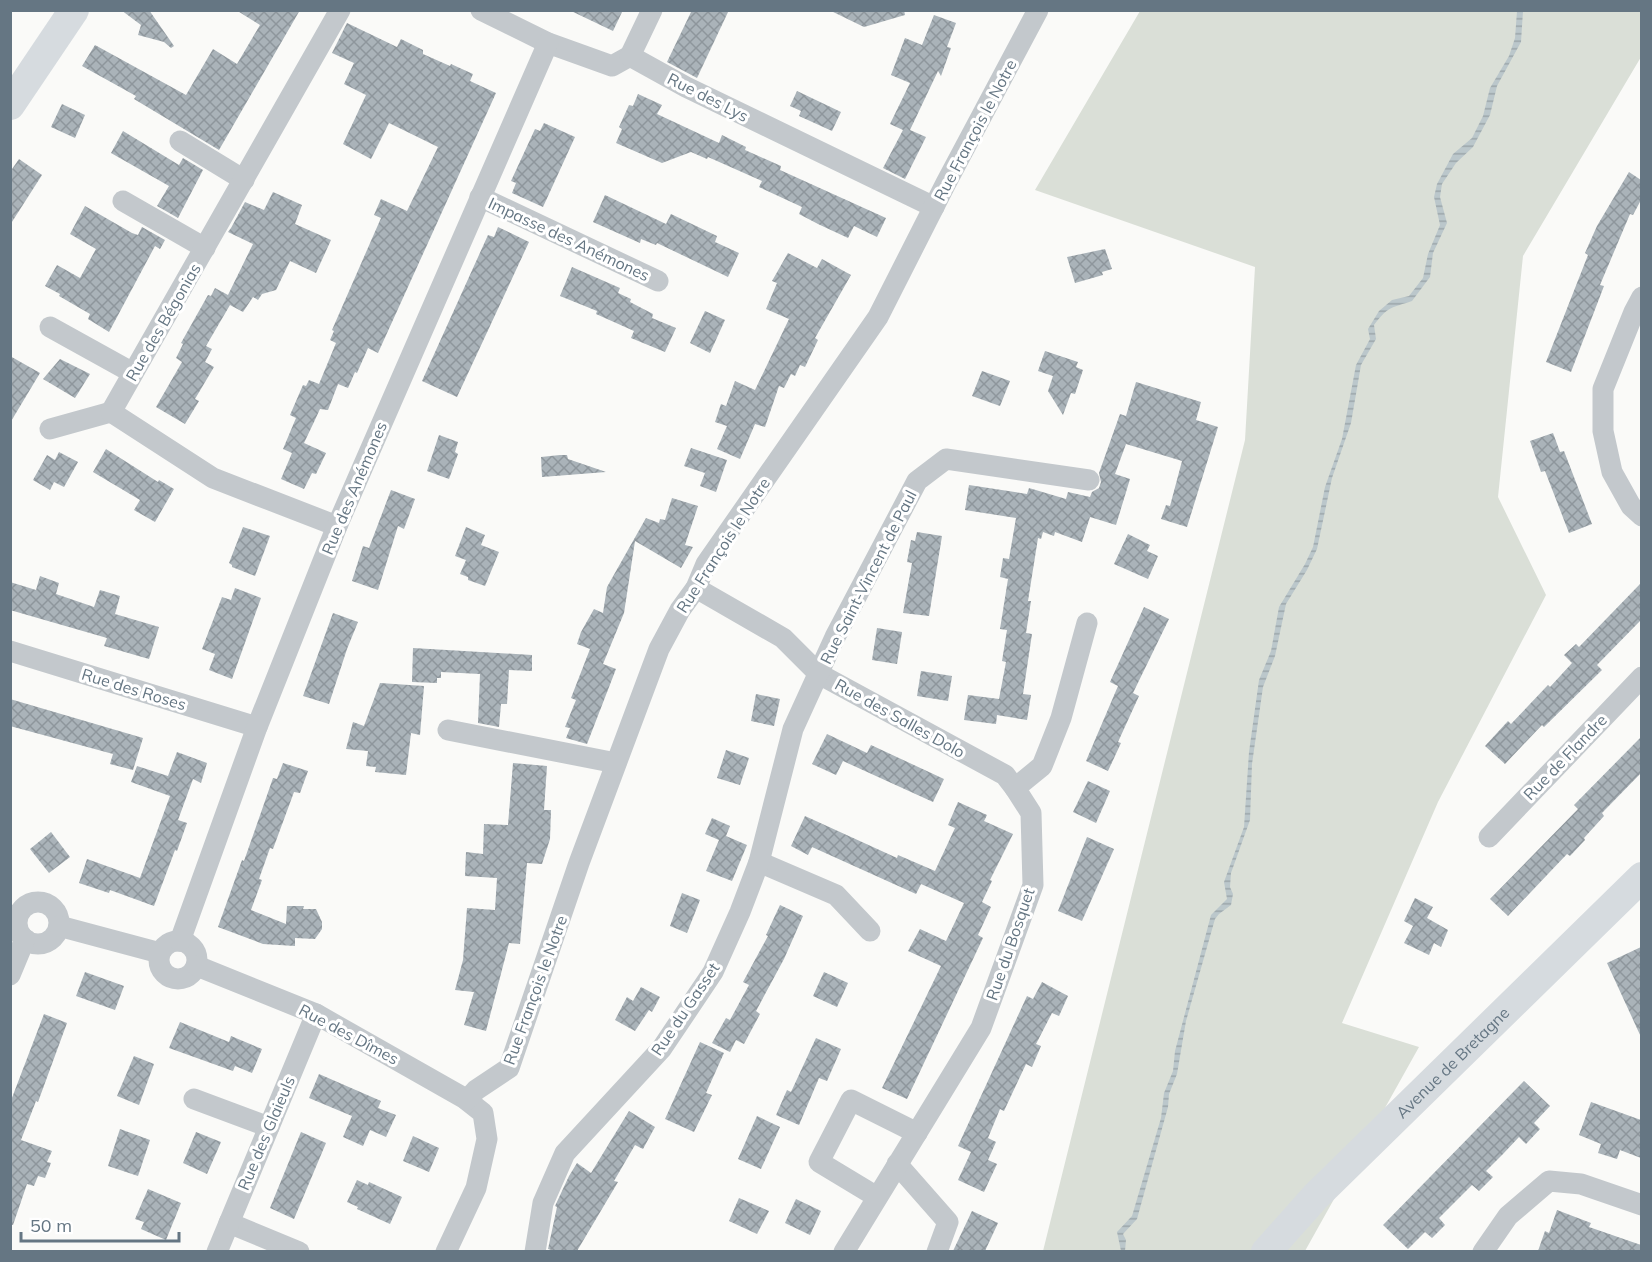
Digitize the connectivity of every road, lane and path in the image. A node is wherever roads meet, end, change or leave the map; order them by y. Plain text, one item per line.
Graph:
1 (74, 10) edge
2 (340, 10) edge
3 (481, 10) edge
4 (652, 10) edge
5 (1038, 10) edge
6 (548, 43) junction
7 (630, 56) junction
8 (10, 105) edge
9 (180, 141) dead end
10 (244, 180) junction
11 (480, 197) junction
12 (123, 201) dead end
13 (934, 207) junction
14 (205, 248) junction
15 (658, 281) dead end
16 (1641, 297) edge
17 (50, 327) dead end
18 (133, 374) junction
19 (111, 412) junction
20 (50, 429) dead end
21 (1089, 480) dead end
22 (1641, 516) edge
23 (337, 526) junction
24 (696, 588) junction
25 (1087, 622) dead end
26 (10, 651) edge
27 (819, 674) junction
28 (1641, 677) edge
29 (257, 727) junction
30 (448, 730) dead end
31 (616, 763) junction
32 (1015, 789) junction
33 (1489, 837) dead end
34 (759, 862) junction
35 (1641, 877) edge
36 (15, 911) edge
37 (59, 926) junction
38 (870, 932) dead end
39 (25, 939) junction
40 (180, 941) junction
41 (160, 953) junction
42 (197, 966) junction
43 (10, 975) edge
44 (316, 1014) junction
45 (194, 1099) dead end
46 (465, 1099) junction
47 (269, 1127) junction
48 (916, 1132) junction
49 (897, 1164) junction
50 (877, 1197) junction
51 (1641, 1205) edge
52 (229, 1223) junction
53 (217, 1251) edge
54 (299, 1251) edge
55 (446, 1251) edge
56 (535, 1251) edge
57 (844, 1251) edge
58 (937, 1251) edge
59 (1266, 1251) edge
60 (1483, 1251) edge

1 - 8 street
2 - 10 street, Rue des Bégonias
3 - 6 street
4 - 7 street
5 - 13 street, Rue François le Notre
6 - 7 street
6 - 11 street, Rue des Anémones
7 - 13 street, Rue des Lys
9 - 10 street
10 - 14 street, Rue des Bégonias
11 - 15 street, Impasse des Anémones
11 - 23 street, Rue des Anémones
12 - 14 street
13 - 24 street, Rue François le Notre
14 - 18 street, Rue des Bégonias
16 - 22 street
17 - 18 street
18 - 19 street, Rue des Bégonias
19 - 20 street
19 - 23 street
21 - 27 street, Rue Saint-Vincent de Paul
23 - 29 street, Rue des Anémones
24 - 27 street, Rue des Salles Dolo
24 - 31 street, Rue François le Notre
25 - 32 street
26 - 29 street, Rue des Roses
27 - 32 street, Rue des Salles Dolo
27 - 34 street, Rue du Gasset
28 - 33 street, Rue de Flandre
29 - 40 street, Rue des Anémones
30 - 31 street
31 - 46 street, Rue François le Notre
32 - 48 street, Rue du Bosquet
34 - 38 street
34 - 56 street, Rue du Gasset
35 - 59 street, Avenue de Bretagne
36 - 37 street
36 - 39 street
37 - 39 street
37 - 41 street
39 - 43 street
40 - 41 street
40 - 42 street
41 - 42 street
42 - 44 street, Rue des Dîmes
44 - 46 street, Rue des Dîmes
44 - 47 street, Rue des Glaieuls
45 - 47 street
46 - 55 street
47 - 52 street, Rue des Glaieuls
48 - 49 street, Rue du Bosquet
48 - 50 street
49 - 50 street, Rue du Bosquet
49 - 58 street
50 - 57 street, Rue du Bosquet
51 - 60 street
52 - 53 street, Rue des Glaieuls
52 - 54 street

